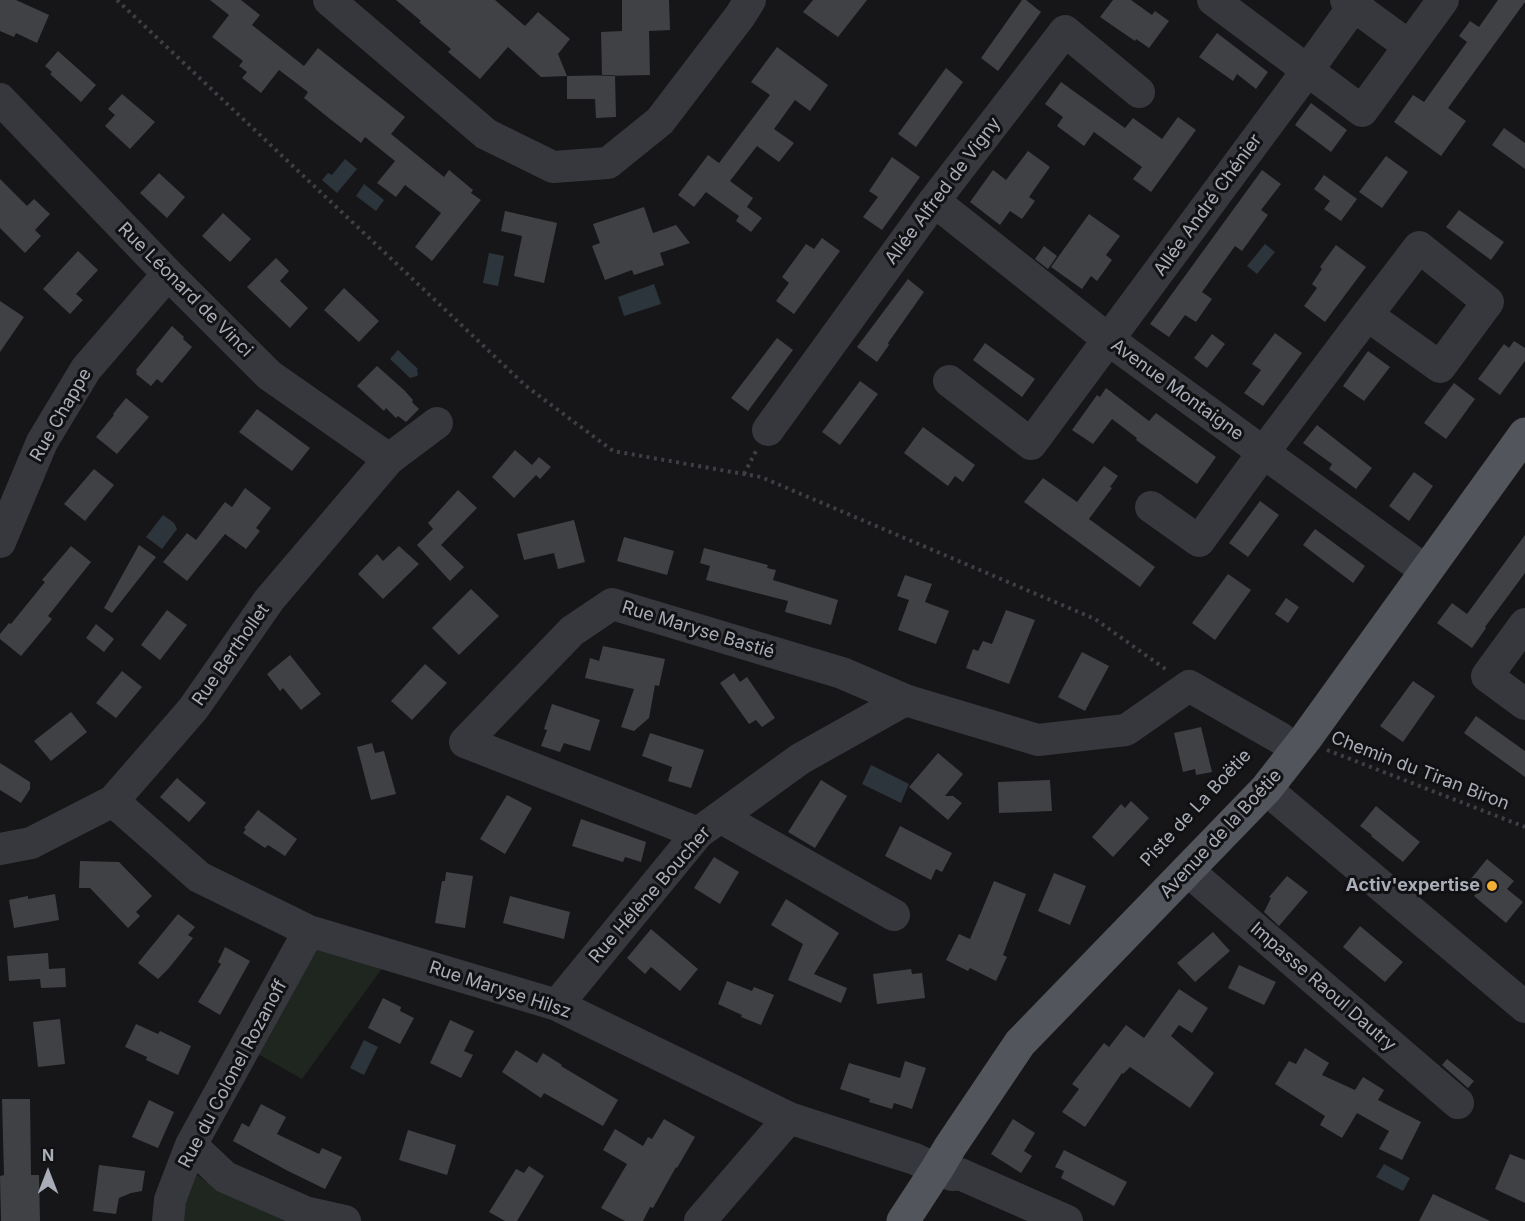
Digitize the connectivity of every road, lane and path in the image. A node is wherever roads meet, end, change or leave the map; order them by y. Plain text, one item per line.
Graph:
1 (117, 0) edge
2 (329, 0) edge
3 (750, 0) edge
4 (1213, 0) edge
5 (1443, 0) edge
6 (1353, 2) edge
7 (1409, 46) junction
8 (1307, 71) junction
9 (1139, 92) dead end
10 (0, 99) edge
11 (934, 201) junction
12 (168, 274) junction
13 (1367, 315) dead end
14 (1109, 339) junction
15 (949, 381) dead end
16 (437, 423) dead end
17 (768, 430) dead end
18 (1525, 434) edge
19 (1263, 453) junction
20 (389, 459) junction
21 (1151, 507) dead end
22 (0, 542) edge
23 (1426, 571) junction
24 (1525, 624) edge
25 (1189, 686) junction
26 (905, 700) junction
27 (1525, 704) edge
28 (1301, 744) junction
29 (1266, 789) junction
30 (113, 801) junction
31 (709, 825) junction
32 (1525, 827) edge
33 (0, 849) edge
34 (1187, 870) junction
35 (894, 915) dead end
36 (309, 931) junction
37 (557, 1005) junction
38 (1525, 1007) edge
39 (1458, 1103) dead end
40 (789, 1118) junction
41 (191, 1145) junction
42 (938, 1169) junction
43 (168, 1221) edge
44 (345, 1221) edge
45 (700, 1221) edge
46 (903, 1221) edge
47 (1067, 1221) edge

1 - 25 path
2 - 3 street
4 - 8 street
5 - 7 street
6 - 7 street
6 - 8 street, Allée André Chénier
7 - 8 street
8 - 14 street, Allée André Chénier
9 - 11 street, Allée Alfred de Vigny
10 - 12 street, Rue Léonard de Vinci
11 - 14 street, Avenue Montaigne
11 - 17 street, Allée Alfred de Vigny
12 - 20 street, Rue Léonard de Vinci
12 - 22 street, Rue Chappe
13 - 19 street
14 - 15 street, Allée André Chénier
14 - 19 street, Avenue Montaigne
16 - 20 street, Rue Berthollet
18 - 23 main road, Avenue de la Boétie
19 - 21 street
19 - 23 street, Avenue Montaigne
20 - 30 street, Rue Berthollet
23 - 28 main road, Avenue de la Boétie
24 - 27 street
25 - 26 street
25 - 28 street
26 - 31 street, Rue Hélène Boucher
26 - 31 street, Rue Maryse Bastié
28 - 29 main road, Avenue de la Boétie
28 - 32 path, Chemin du Tiran Biron
29 - 34 main road, Avenue de la Boétie
29 - 38 street
30 - 33 street, Rue Berthollet
30 - 36 street, Rue Maryse Hilsz
31 - 35 street
31 - 37 street, Rue Hélène Boucher
34 - 39 street, Impasse Raoul Dautry
34 - 42 main road, Avenue de la Boétie
36 - 37 street, Rue Maryse Hilsz
36 - 41 street, Rue du Colonel Rozanoff
37 - 40 street, Rue Maryse Hilsz
40 - 42 street, Rue Maryse Hilsz
40 - 45 street
41 - 43 street, Rue du Colonel Rozanoff
41 - 44 street
42 - 46 main road, Avenue de la Boétie
42 - 47 street, Rue Maryse Hilsz

